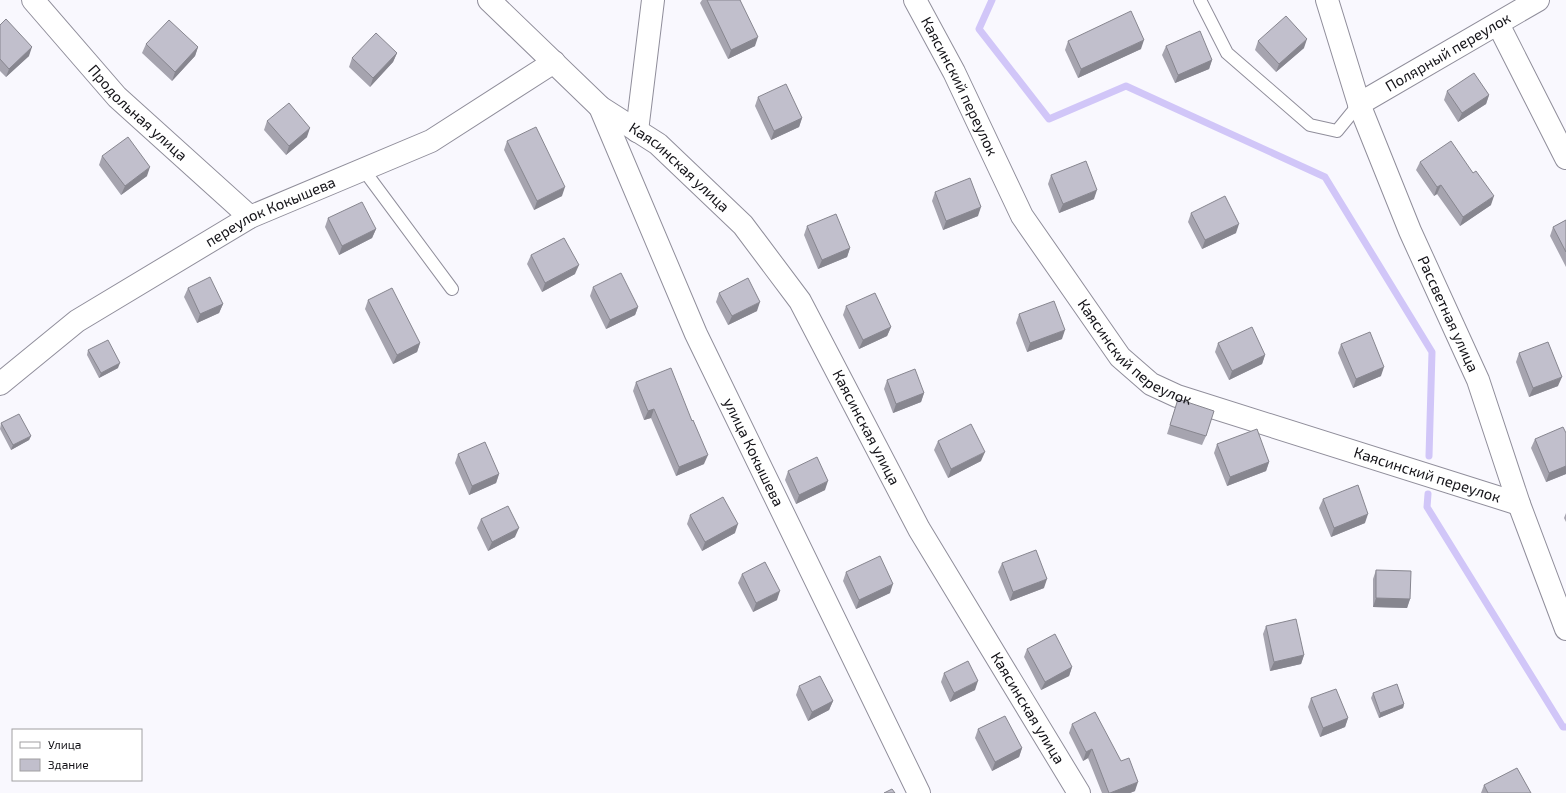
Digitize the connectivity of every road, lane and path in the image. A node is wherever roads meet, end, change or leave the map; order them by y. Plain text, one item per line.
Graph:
1 (33, 0) edge
2 (489, 0) edge
3 (653, 0) edge
4 (915, 0) edge
5 (1200, 0) edge
6 (1327, 0) edge
7 (1538, 0) edge
8 (1498, 24) junction
9 (554, 62) junction
10 (1359, 104) junction
11 (600, 107) junction
12 (638, 131) junction
13 (1566, 158) edge
14 (363, 169) junction
15 (250, 217) junction
16 (452, 289) dead end
17 (0, 384) edge
18 (1519, 504) junction
19 (1566, 630) edge
20 (919, 793) edge
21 (1079, 793) edge

1 - 15 street, Продольная улица
2 - 9 street
3 - 12 street
4 - 18 street, Каясинский переулок
5 - 10 lane
6 - 10 street, Рассветная улица
7 - 8 street, Полярный переулок
8 - 10 street, Полярный переулок
8 - 13 street
9 - 11 street
9 - 14 street, переулок Кокышева
10 - 18 street, Рассветная улица
11 - 12 street, Каясинская улица
11 - 20 street, улица Кокышева
12 - 21 street, Каясинская улица
14 - 15 street, переулок Кокышева
14 - 16 lane
15 - 17 street, переулок Кокышева
18 - 19 street, Рассветная улица

